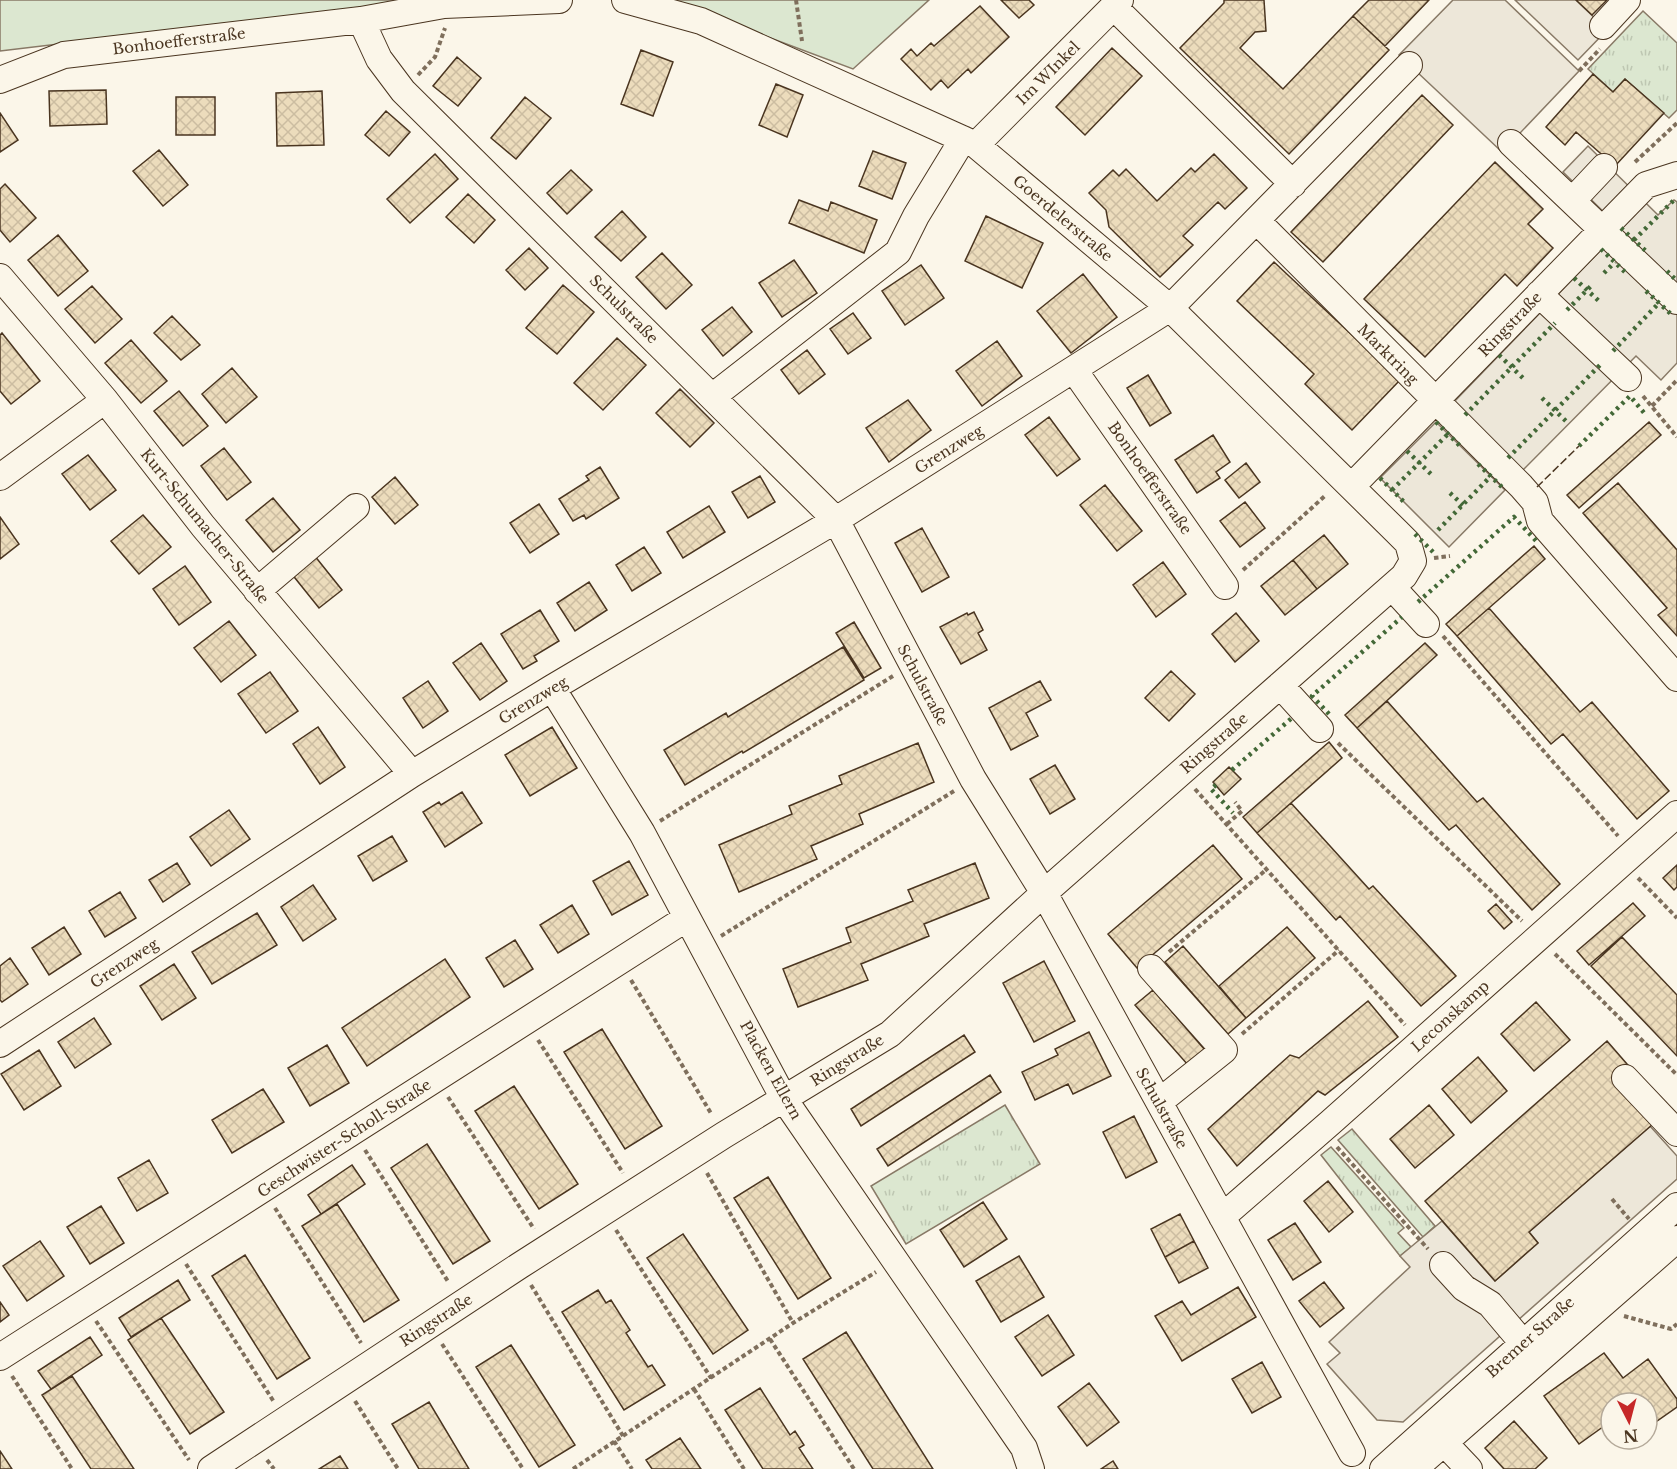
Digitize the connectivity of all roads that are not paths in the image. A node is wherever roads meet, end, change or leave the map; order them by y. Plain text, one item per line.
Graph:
1 (559, 0) edge
2 (625, 0) edge
3 (1627, 0) edge
4 (1117, 3) edge
5 (362, 20) junction
6 (1603, 26) dead end
7 (1409, 65) dead end
8 (0, 80) edge
9 (970, 142) junction
10 (1511, 143) dead end
11 (1604, 167) dead end
12 (1677, 175) edge
13 (1293, 184) junction
14 (1572, 201) junction
15 (1257, 221) junction
16 (1602, 230) junction
17 (0, 277) edge
18 (1539, 294) junction
19 (1677, 301) edge
20 (1170, 308) junction
21 (1074, 370) junction
22 (1628, 378) road end
23 (712, 397) junction
24 (105, 400) junction
25 (1435, 401) junction
26 (0, 477) edge
27 (1348, 482) junction
28 (356, 507) dead end
29 (836, 520) junction
30 (1413, 561) joint
31 (1225, 586) road end
32 (1392, 587) junction
33 (257, 591) junction
34 (1425, 624) road end
35 (1677, 678) edge
36 (1280, 685) junction
37 (552, 688) junction
38 (1320, 729) road end
39 (412, 774) junction
40 (1677, 814) edge
41 (1044, 893) junction
42 (687, 918) junction
43 (1151, 968) road end
44 (0, 1044) edge
45 (1626, 1078) dead end
46 (784, 1099) junction
47 (1159, 1102) junction
48 (1677, 1133) edge
49 (1677, 1206) edge
50 (1222, 1217) junction
51 (1677, 1239) edge
52 (1443, 1265) road end
53 (1530, 1352) junction
54 (0, 1357) edge
55 (1436, 1435) junction
56 (1352, 1453) dead end
57 (211, 1469) edge
58 (1031, 1469) edge
59 (1383, 1469) edge
60 (1414, 1469) edge
61 (1468, 1469) edge

1 - 5 street
2 - 9 street, Goerdelerstraße
3 - 6 street
4 - 9 street, Im WInkel
4 - 13 street
5 - 8 street, Bonhoefferstraße
5 - 23 street, Schulstraße
7 - 13 street
9 - 20 street, Goerdelerstraße
9 - 23 street, Im WInkel
10 - 14 street
11 - 14 street
12 - 16 street, Ringstraße
13 - 15 street
14 - 16 street
15 - 20 street
15 - 25 street, Marktring
16 - 18 street, Ringstraße
16 - 19 street
17 - 24 street, Kurt-Schumacher-Straße
18 - 22 street
18 - 25 street, Ringstraße
20 - 21 street
20 - 27 street, Goerdelerstraße
21 - 29 street, Grenzweg
21 - 31 street, Bonhoefferstraße
23 - 29 street, Schulstraße
24 - 26 street
24 - 33 street, Kurt-Schumacher-Straße
25 - 27 street, Ringstraße
25 - 35 street, Marktring
27 - 30 street, Goerdelerstraße
28 - 33 street
29 - 37 street, Grenzweg
29 - 41 street, Schulstraße
30 - 32 street, Ringstraße
32 - 34 street
32 - 36 street, Ringstraße
33 - 39 street, Kurt-Schumacher-Straße
36 - 38 street
36 - 41 street, Ringstraße
37 - 39 street, Grenzweg
37 - 42 street, Placken Ellern
39 - 44 street, Grenzweg
40 - 50 street, Leconskamp
41 - 46 street, Ringstraße
41 - 47 street, Schulstraße
42 - 46 street, Placken Ellern
42 - 54 street, Geschwister-Scholl-Straße
43 - 47 street
45 - 48 street
46 - 57 street, Ringstraße
46 - 58 street, Placken Ellern
47 - 50 street, Schulstraße
49 - 53 street, Bremer Straße
50 - 56 street, Schulstraße
51 - 53 street, Bremer Straße
52 - 53 street
53 - 55 street, Bremer Straße
55 - 59 street, Bremer Straße
55 - 60 street, Bremer Straße
55 - 61 street

